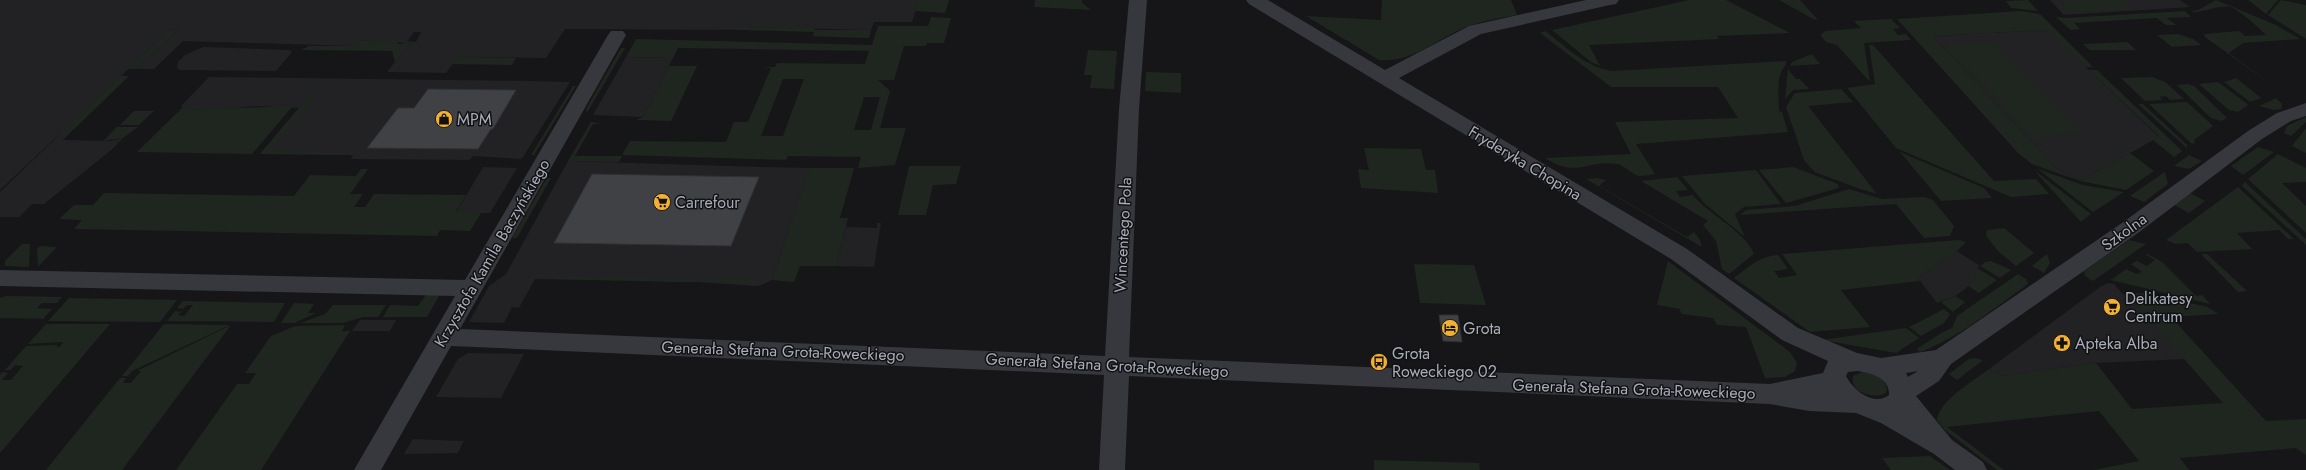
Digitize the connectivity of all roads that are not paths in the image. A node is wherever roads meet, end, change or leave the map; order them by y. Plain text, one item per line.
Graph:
1 (1138, 0) edge
2 (1255, 0) edge
3 (1610, 0) edge
4 (617, 35) dead end
5 (1386, 77) junction
6 (2306, 109) edge
7 (0, 278) edge
8 (472, 288) junction
9 (1790, 334) junction
10 (444, 337) junction
11 (1942, 358) junction
12 (1854, 361) junction
13 (1118, 365) junction
14 (1880, 367) junction
15 (1835, 377) junction
16 (1770, 394) junction
17 (1903, 395) junction
18 (1866, 406) junction
19 (1943, 447) junction
20 (366, 470) edge
21 (1112, 470) edge
22 (1974, 470) edge

1 - 13 street, Wincentego Pola
2 - 5 street, Fryderyka Chopina
3 - 5 street
4 - 8 street, Krzysztofa Kamila Baczyńskiego
5 - 9 street, Fryderyka Chopina
6 - 11 street, Szkolna
7 - 8 street
8 - 10 street, Krzysztofa Kamila Baczyńskiego
9 - 12 street
9 - 15 street
10 - 13 street, Generała Stefana Grota-Roweckiego
10 - 20 street, Krzysztofa Kamila Baczyńskiego
11 - 14 street
11 - 17 street
12 - 14 street
12 - 15 street
13 - 16 street, Generała Stefana Grota-Roweckiego
13 - 21 street, Wincentego Pola
14 - 17 street
15 - 16 street
15 - 18 street
16 - 18 street
17 - 18 street
17 - 19 street
18 - 19 street
19 - 22 street

